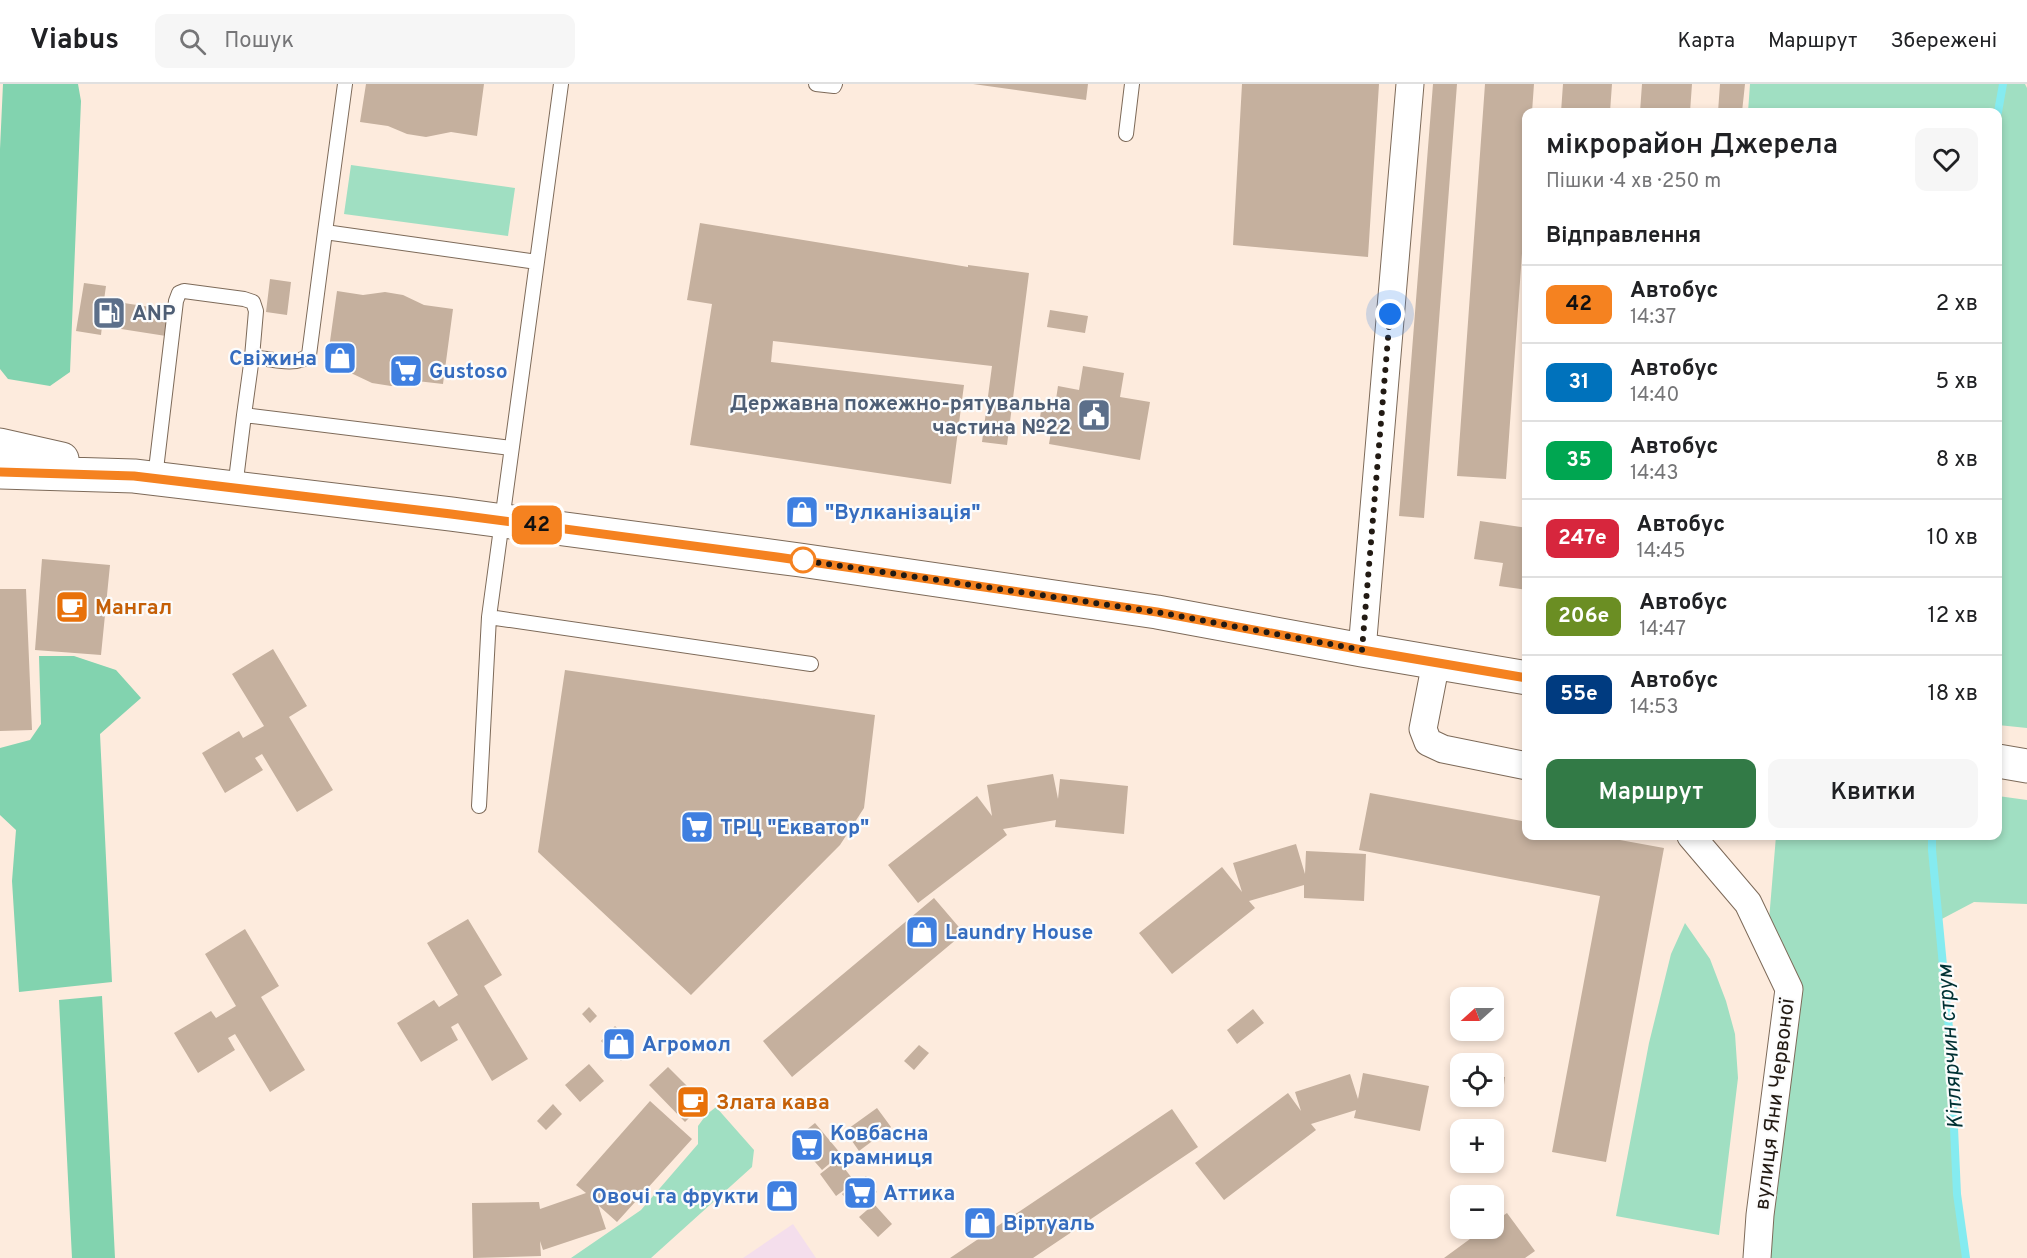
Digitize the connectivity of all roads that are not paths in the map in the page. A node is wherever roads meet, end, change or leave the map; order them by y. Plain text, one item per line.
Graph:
1 (345, 84) edge
2 (561, 84) edge
3 (816, 84) edge
4 (835, 84) edge
5 (1132, 84) edge
6 (1410, 84) edge
7 (1126, 134) dead end
8 (325, 232) junction
9 (537, 262) junction
10 (252, 357) junction
11 (244, 415) junction
12 (0, 445) edge
13 (512, 448) junction
14 (0, 472) edge
15 (144, 477) junction
16 (236, 488) junction
17 (501, 521) junction
18 (489, 617) junction
19 (1362, 650) junction
20 (1436, 662) junction
21 (811, 664) dead end
22 (1522, 677) edge
23 (2002, 761) edge
24 (1522, 765) edge
25 (2027, 766) edge
26 (479, 806) dead end
27 (1694, 840) edge
28 (1757, 1258) edge

1 - 8 lane
2 - 9 lane
3 - 4 lane
5 - 7 lane
6 - 19 street
8 - 9 lane
8 - 10 lane
9 - 13 lane
10 - 11 lane
10 - 15 lane
11 - 13 lane
11 - 16 lane
12 - 15 main road
13 - 17 lane
14 - 15 main road
15 - 16 main road
16 - 17 main road
17 - 18 lane
17 - 19 main road
18 - 21 lane
18 - 26 lane
19 - 20 main road
20 - 22 main road
20 - 24 street
23 - 25 main road
27 - 28 street, вулиця Яни Червоної

